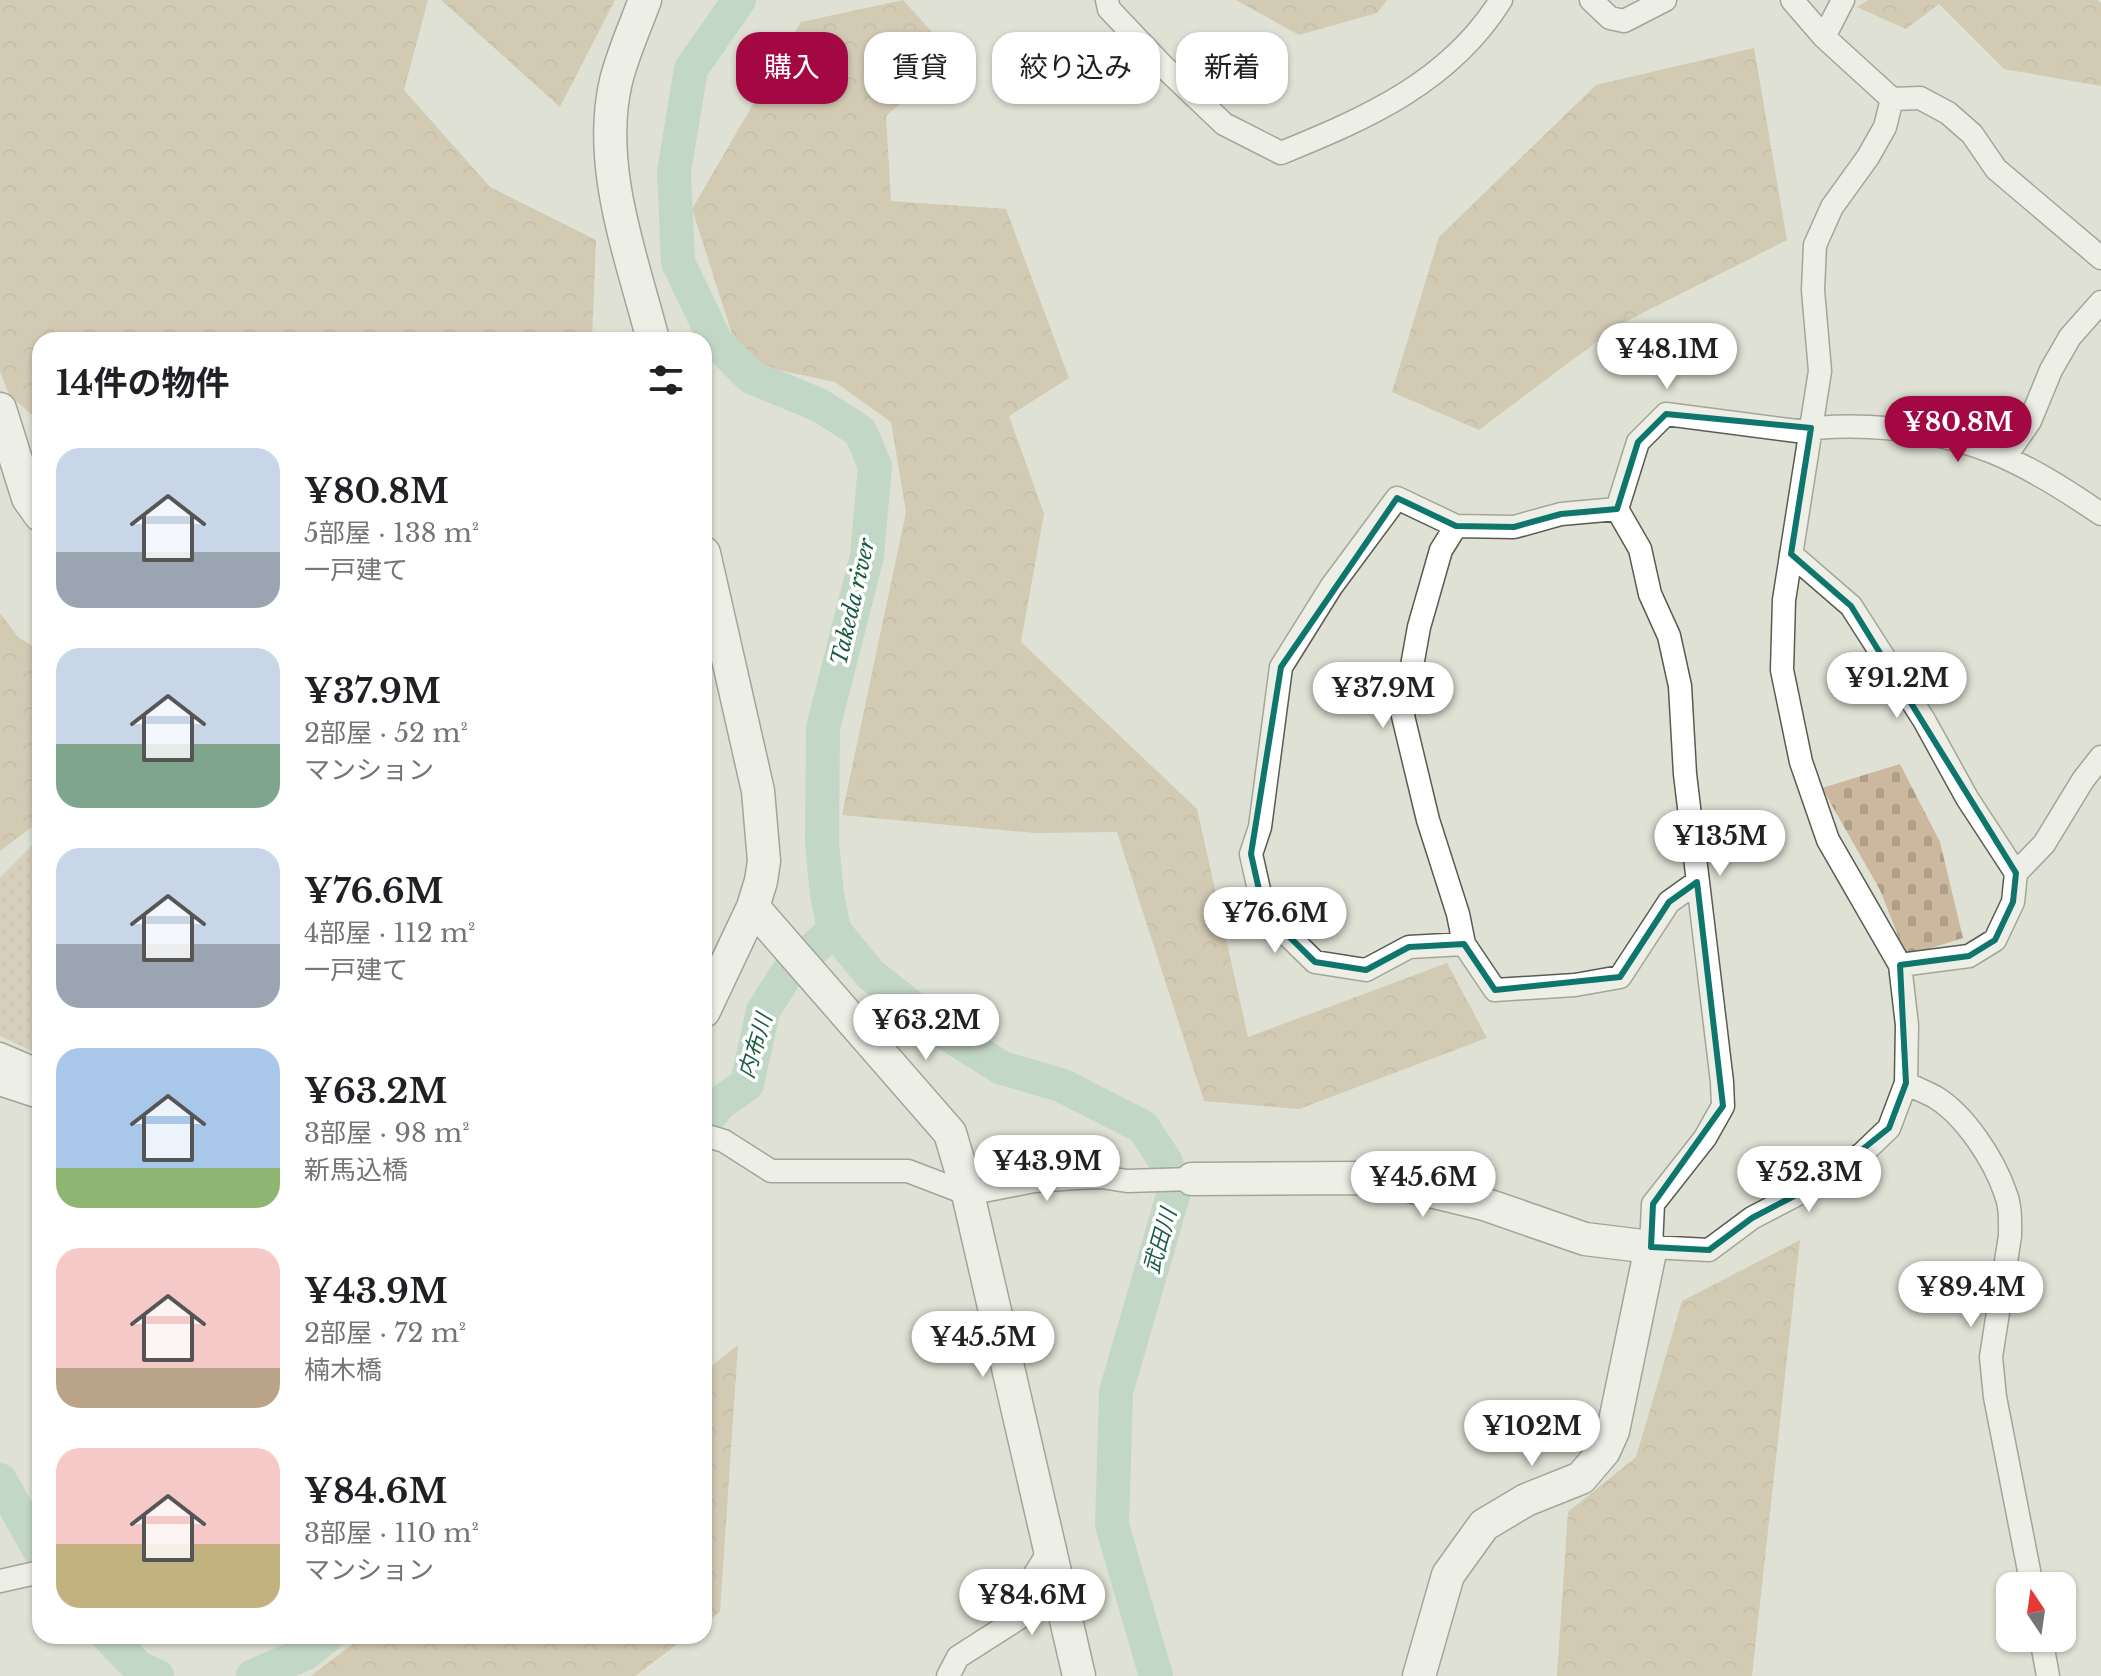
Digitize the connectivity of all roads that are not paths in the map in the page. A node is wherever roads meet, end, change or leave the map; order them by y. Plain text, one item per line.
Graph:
1 (645, 0) edge
2 (1107, 0) edge
3 (1501, 0) edge
4 (1591, 0) edge
5 (1665, 0) edge
6 (1792, 0) edge
7 (1843, 0) edge
8 (1824, 37) junction
9 (1892, 99) junction
10 (2101, 258) edge
11 (2101, 302) edge
12 (651, 332) edge
13 (0, 409) edge
14 (1811, 428) junction
15 (2005, 457) junction
16 (32, 504) edge
17 (1617, 509) junction
18 (2101, 514) edge
19 (1456, 526) junction
20 (1791, 554) junction
21 (712, 588) edge
22 (2101, 757) edge
23 (2016, 873) junction
24 (1697, 882) junction
25 (759, 915) junction
26 (1464, 944) junction
27 (1900, 965) junction
28 (712, 997) edge
29 (0, 1054) edge
30 (32, 1068) edge
31 (0, 1079) edge
32 (1906, 1083) junction
33 (32, 1089) edge
34 (714, 1138) edge
35 (1192, 1179) joint
36 (968, 1194) junction
37 (1651, 1247) junction
38 (1048, 1553) junction
39 (2029, 1572) edge
40 (2044, 1652) edge
41 (948, 1676) edge
42 (1079, 1676) edge
43 (1419, 1676) edge
44 (2048, 1676) edge

1 - 12 street
2 - 3 street
4 - 5 street
6 - 8 street
7 - 8 street
8 - 9 street
9 - 10 street
9 - 14 street
11 - 15 street
13 - 16 street
14 - 15 street
14 - 17 street
14 - 20 street
15 - 18 street
17 - 19 street
17 - 24 street
19 - 26 street
19 - 26 street
20 - 23 street
20 - 27 street
21 - 25 street
22 - 23 street
23 - 27 street
24 - 26 street
24 - 37 street
25 - 28 street
25 - 36 street
27 - 32 street
29 - 30 street
31 - 33 street
32 - 37 street
32 - 39 street
34 - 36 street
35 - 36 street
35 - 37 street
36 - 38 street
37 - 43 street
38 - 41 street
38 - 42 street
40 - 44 street

